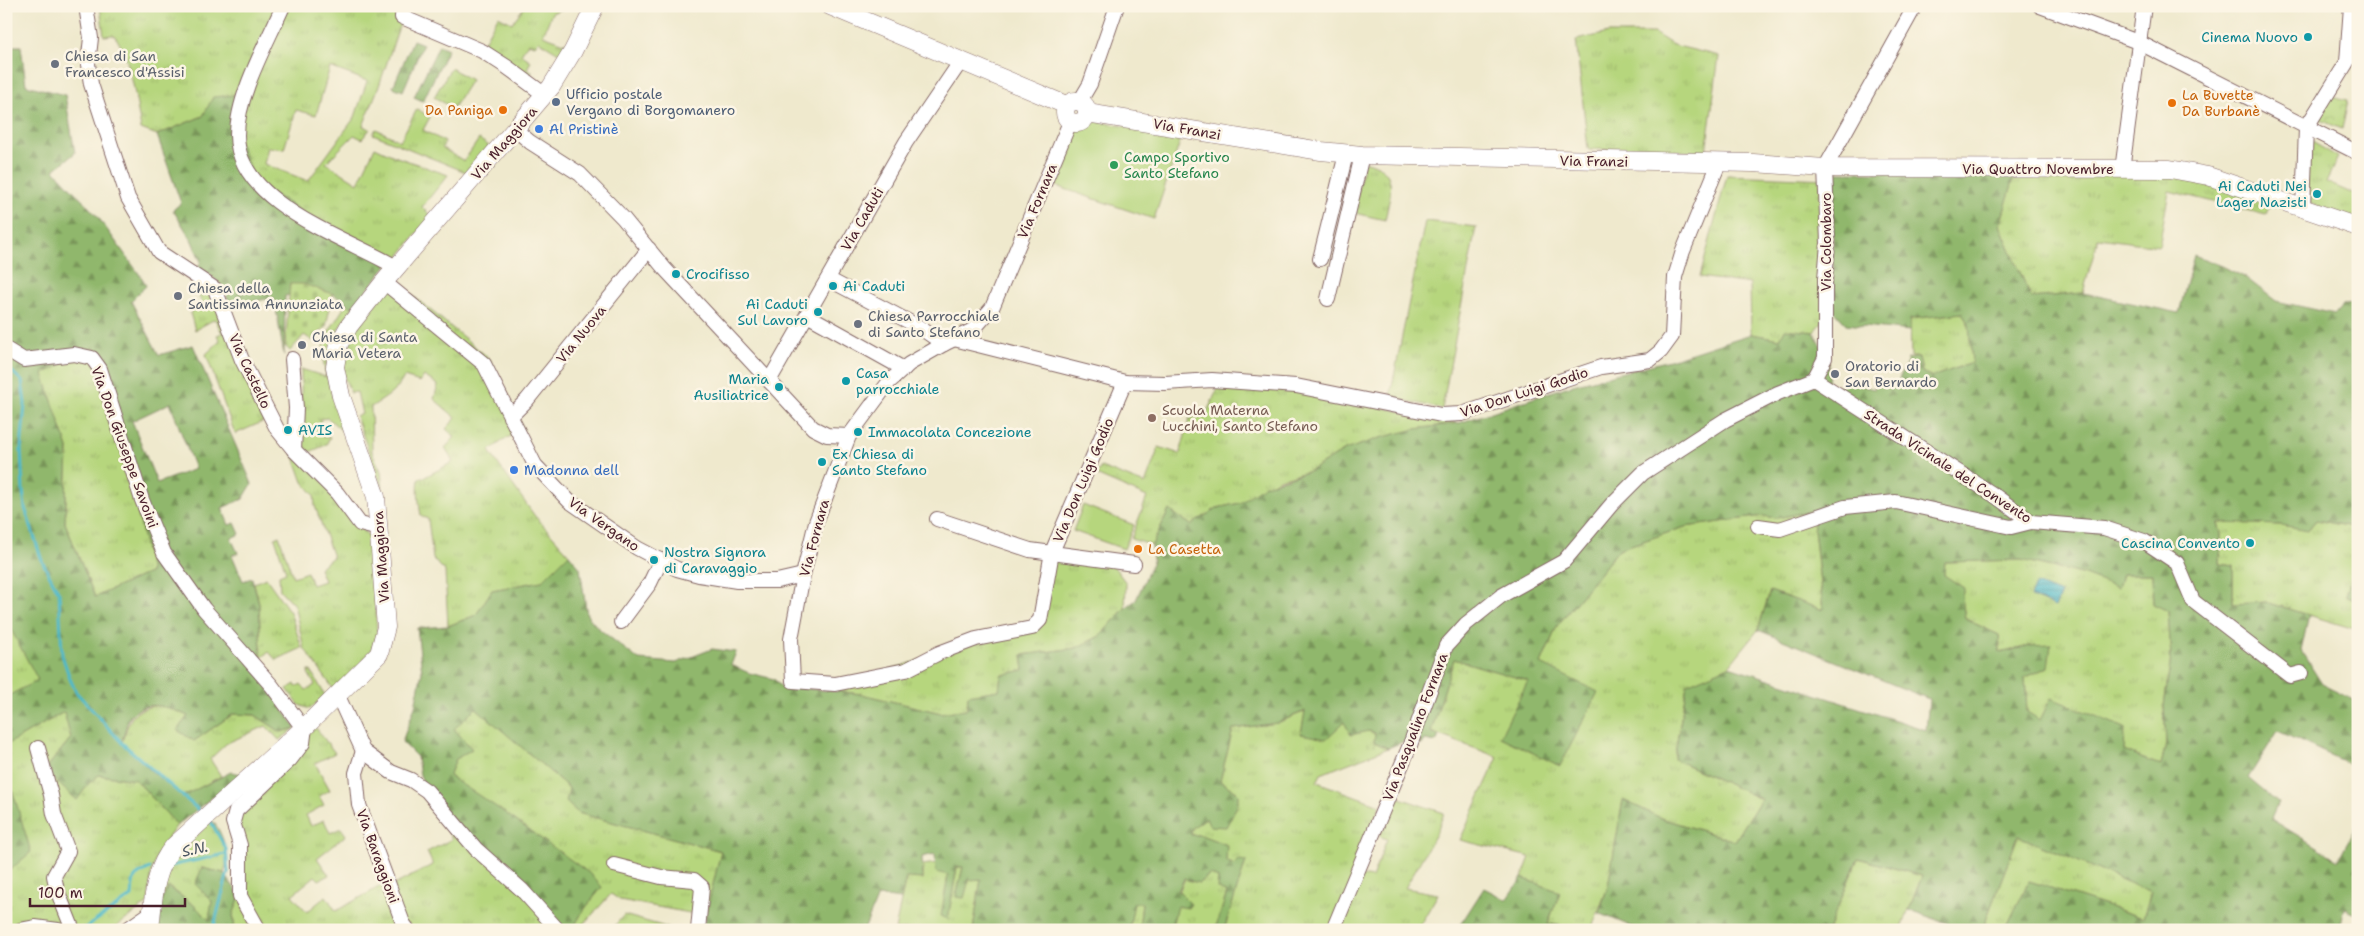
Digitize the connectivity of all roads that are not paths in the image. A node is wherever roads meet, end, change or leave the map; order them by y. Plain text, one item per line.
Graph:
1 (86, 6) edge
2 (283, 6) edge
3 (403, 6) edge
4 (595, 6) edge
5 (830, 6) edge
6 (1118, 6) edge
7 (1915, 6) edge
8 (2040, 6) edge
9 (2144, 6) edge
10 (2351, 6) edge
11 (2138, 42) junction
12 (961, 61) junction
13 (545, 95) junction
14 (1076, 110) junction
15 (2306, 128) junction
16 (516, 130) junction
17 (2358, 152) edge
18 (1354, 154) junction
19 (1719, 163) junction
20 (1825, 168) junction
21 (2122, 170) junction
22 (2303, 208) junction
23 (2358, 227) edge
24 (649, 249) junction
25 (1320, 259) dead end
26 (396, 267) junction
27 (828, 279) junction
28 (384, 282) junction
29 (1328, 299) dead end
30 (808, 315) junction
31 (949, 341) junction
32 (6, 348) edge
33 (292, 358) dead end
34 (904, 369) junction
35 (1814, 379) junction
36 (769, 381) junction
37 (1125, 382) junction
38 (510, 417) junction
39 (849, 436) junction
40 (294, 450) junction
41 (937, 519) dead end
42 (2032, 522) junction
43 (1758, 526) dead end
44 (379, 529) junction
45 (1052, 552) junction
46 (661, 560) junction
47 (1134, 564) dead end
48 (803, 576) junction
49 (621, 622) dead end
50 (2301, 673) dead end
51 (338, 696) junction
52 (304, 728) junction
53 (38, 748) dead end
54 (363, 751) junction
55 (614, 866) dead end
56 (151, 921) edge
57 (20, 930) edge
58 (58, 930) edge
59 (73, 930) edge
60 (126, 930) edge
61 (259, 930) edge
62 (408, 930) edge
63 (558, 930) edge
64 (698, 930) edge
65 (1333, 930) edge

1 - 40 street, Via Castello
2 - 26 street
3 - 13 street
4 - 13 main road, Via Maggiora
5 - 12 main road, Via Franzi
6 - 14 street, Via Fornara
7 - 20 street
8 - 11 street
9 - 11 street, Via Quattro Novembre
10 - 15 street
11 - 15 street
11 - 21 street, Via Quattro Novembre
12 - 14 main road, Via Franzi
12 - 27 street, Via Caduti
13 - 16 main road, Via Maggiora
14 - 18 main road, Via Franzi
14 - 31 street, Via Fornara
15 - 17 street
15 - 22 street
16 - 24 street
16 - 26 main road, Via Maggiora
18 - 19 main road, Via Franzi
18 - 25 street
18 - 29 street
19 - 20 main road, Via Franzi
19 - 37 street, Via Don Luigi Godio
20 - 21 main road, Via Quattro Novembre
20 - 35 street, Via Colombaro
21 - 22 main road
22 - 23 main road
24 - 36 street
24 - 38 street, Via Nuova
26 - 28 main road, Via Maggiora
27 - 30 street, Via Caduti
27 - 31 street
28 - 38 street, Via Vergano
28 - 44 main road, Via Maggiora
30 - 34 street
30 - 36 street, Via Caduti
31 - 34 street, Via Fornara
31 - 37 street, Via Don Luigi Godio
32 - 52 street, Via Don Giuseppe Savoini
33 - 40 street
34 - 39 street, Via Fornara
35 - 42 street, Strada Vicinale del Convento
35 - 65 street, Via Pasqualino Fornara
36 - 39 street
37 - 45 street, Via Don Luigi Godio
38 - 46 street, Via Vergano
39 - 48 street, Via Fornara
40 - 44 street, Via Castello
41 - 45 street, Via Don Luigi Godio
42 - 43 street
42 - 50 street, Strada Vicinale del Convento
44 - 51 main road, Via Maggiora
45 - 47 street
45 - 48 street, Via Fornara
46 - 48 street, Via Vergano
46 - 49 street
51 - 52 main road, Via Maggiora
51 - 54 street
52 - 56 main road, Via Maggiora
52 - 61 street
53 - 59 street
54 - 62 street, Via Baraggioni
54 - 63 street
55 - 64 street
56 - 60 street
57 - 58 street

